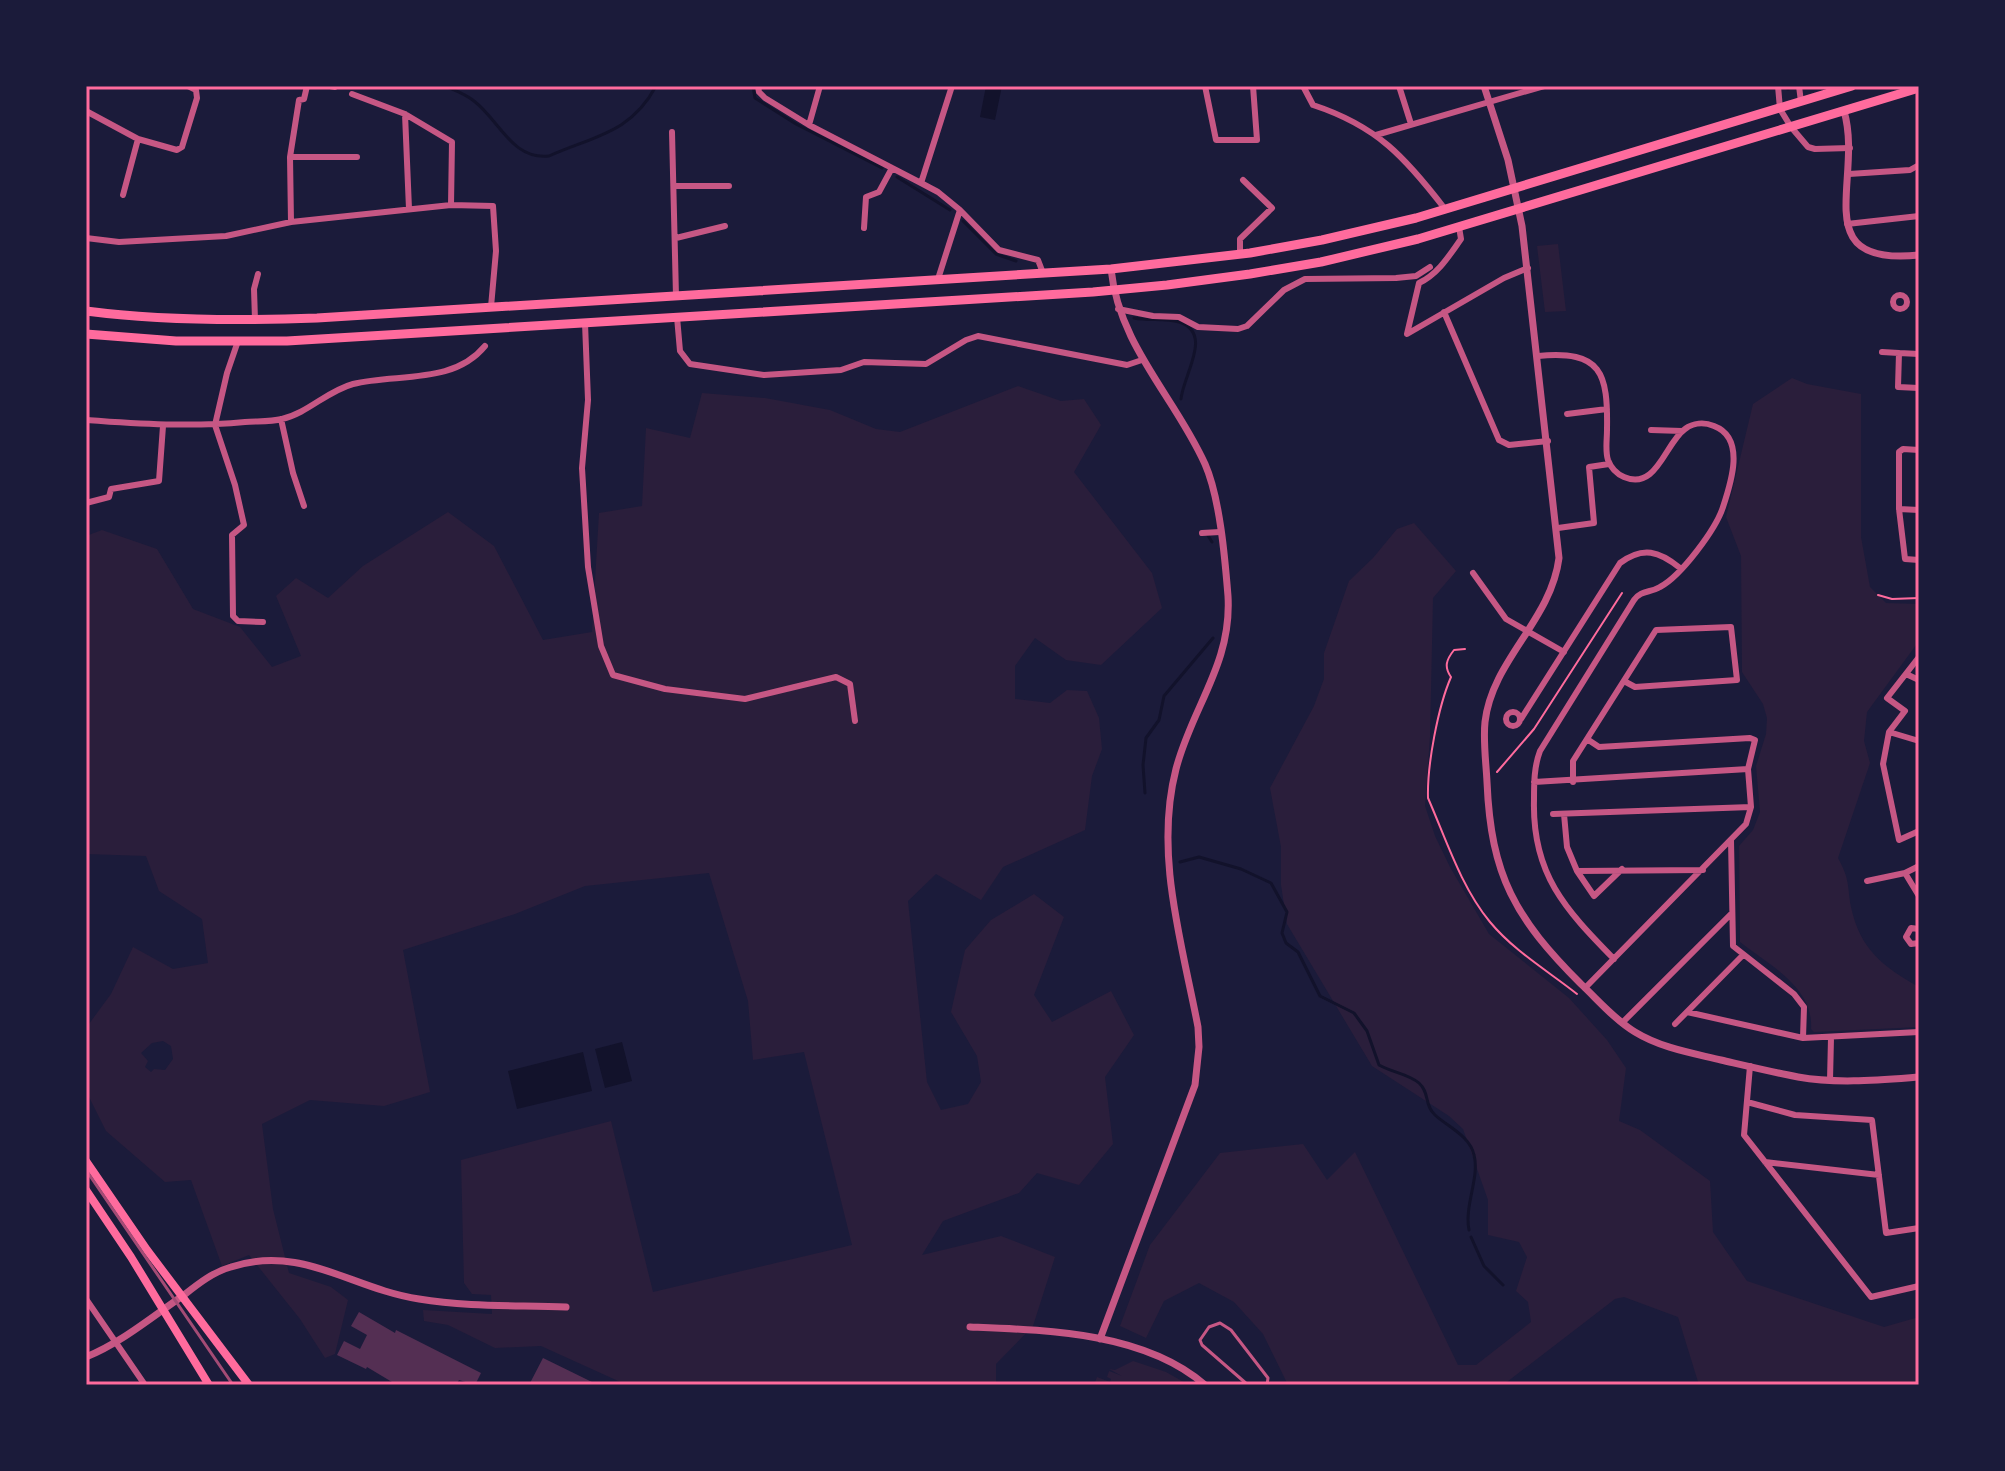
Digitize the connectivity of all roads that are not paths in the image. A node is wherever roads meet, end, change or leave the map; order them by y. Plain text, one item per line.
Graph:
1 (188, 86) edge
2 (307, 86) edge
3 (758, 86) edge
4 (820, 86) edge
5 (952, 86) edge
6 (1205, 86) edge
7 (1253, 86) edge
8 (1303, 86) edge
9 (1399, 86) edge
10 (1484, 86) edge
11 (1544, 86) edge
12 (1778, 86) edge
13 (1799, 86) edge
14 (1852, 86) edge
15 (1919, 88) edge
16 (352, 94) dead end
17 (1801, 102) junction
18 (1488, 103) junction
19 (1780, 109) junction
20 (86, 111) edge
21 (1844, 111) junction
22 (405, 114) junction
23 (1411, 124) junction
24 (809, 125) junction
25 (1791, 127) junction
26 (672, 132) dead end
27 (1376, 135) junction
28 (138, 139) junction
29 (1850, 148) junction
30 (290, 157) junction
31 (357, 157) dead end
32 (1919, 165) edge
33 (892, 168) junction
34 (1849, 174) junction
35 (1243, 180) dead end
36 (921, 183) junction
37 (674, 186) junction
38 (729, 186) dead end
39 (1515, 188) junction
40 (123, 195) dead end
41 (451, 205) junction
42 (409, 209) junction
43 (1445, 209) junction
44 (1519, 209) junction
45 (960, 210) junction
46 (1919, 216) edge
47 (291, 222) junction
48 (1847, 225) junction
49 (725, 226) dead end
50 (1459, 227) junction
51 (864, 228) dead end
52 (86, 238) edge
53 (676, 238) junction
54 (1240, 254) junction
55 (1919, 255) edge
56 (1321, 262) junction
57 (1430, 267) dead end
58 (1528, 268) junction
59 (1111, 269) junction
60 (1043, 273) junction
61 (258, 274) dead end
62 (1324, 278) junction
63 (938, 279) junction
64 (1113, 290) junction
65 (706, 294) junction
66 (676, 296) junction
67 (1919, 300) edge
68 (1907, 301) dead end
69 (491, 307) junction
70 (1118, 309) junction
71 (86, 311) edge
72 (1444, 312) junction
73 (716, 314) junction
74 (677, 317) junction
75 (239, 320) junction
76 (255, 320) junction
77 (585, 323) junction
78 (489, 329) junction
79 (86, 334) edge
80 (238, 341) junction
81 (485, 346) dead end
82 (1882, 352) dead end
83 (1899, 353) junction
84 (1919, 354) edge
85 (1538, 356) junction
86 (1142, 360) junction
87 (1919, 388) edge
88 (1607, 409) junction
89 (1567, 414) dead end
90 (281, 419) junction
91 (86, 420) edge
92 (215, 425) junction
93 (163, 426) junction
94 (1651, 430) dead end
95 (1682, 431) junction
96 (1548, 441) junction
97 (1919, 450) edge
98 (1609, 464) junction
99 (86, 503) edge
100 (304, 506) dead end
101 (1899, 509) junction
102 (1919, 510) edge
103 (1558, 528) junction
104 (1220, 532) junction
105 (1202, 533) dead end
106 (1919, 560) edge
107 (1680, 568) junction
108 (1473, 573) dead end
109 (263, 622) dead end
110 (1529, 632) junction
111 (1564, 652) junction
112 (1919, 657) edge
113 (1906, 674) junction
114 (1919, 680) edge
115 (1624, 681) junction
116 (1521, 719) dead end
117 (855, 721) dead end
118 (1889, 732) junction
119 (1587, 739) junction
120 (1919, 741) edge
121 (1748, 769) junction
122 (1534, 782) junction
123 (1573, 782) junction
124 (1751, 807) junction
125 (1553, 814) dead end
126 (1564, 814) junction
127 (1919, 831) edge
128 (1731, 840) junction
129 (1919, 866) edge
130 (1622, 869) junction
131 (1703, 870) junction
132 (1577, 871) junction
133 (1905, 873) junction
134 (1867, 881) dead end
135 (1919, 896) edge
136 (1732, 913) junction
137 (1919, 929) edge
138 (1919, 943) edge
139 (1743, 955) junction
140 (1614, 959) junction
141 (1585, 988) junction
142 (1687, 1012) junction
143 (1622, 1023) junction
144 (1675, 1024) dead end
145 (1919, 1032) edge
146 (1803, 1038) junction
147 (1831, 1038) junction
148 (1750, 1066) junction
149 (1919, 1079) edge
150 (1830, 1080) junction
151 (1747, 1102) junction
152 (86, 1161) edge
153 (1765, 1162) junction
154 (1879, 1175) junction
155 (86, 1190) edge
156 (1919, 1228) edge
157 (1919, 1286) edge
158 (182, 1296) junction
159 (86, 1299) edge
160 (566, 1307) dead end
161 (163, 1309) junction
162 (970, 1327) dead end
163 (1100, 1339) junction
164 (115, 1341) junction
165 (86, 1357) edge
166 (145, 1385) edge
167 (209, 1385) edge
168 (249, 1385) edge
169 (1205, 1385) edge
170 (1248, 1385) edge
171 (1267, 1385) edge

1 - 28 street
2 - 30 street
3 - 24 street
4 - 24 street
5 - 36 street
6 - 7 street
8 - 27 street
9 - 23 street
10 - 18 street
11 - 18 street
12 - 19 street
13 - 17 street
14 - 17 main road
15 - 21 main road
16 - 22 street
17 - 19 main road
18 - 23 street
18 - 39 street
19 - 25 street
19 - 39 main road
20 - 28 street
21 - 25 main road
21 - 29 street
22 - 41 street
22 - 42 street
23 - 27 street
24 - 33 street
25 - 29 street
25 - 44 main road
26 - 37 street
27 - 43 street
28 - 40 street
29 - 34 street
30 - 31 street
30 - 47 street
32 - 34 street
33 - 36 street
33 - 51 street
34 - 48 street
35 - 54 street
36 - 45 street
37 - 38 street
37 - 53 street
39 - 43 main road
39 - 44 street
41 - 42 street
41 - 69 street
42 - 47 street
43 - 54 main road
44 - 50 main road
44 - 58 street
45 - 60 street
45 - 63 street
46 - 48 street
47 - 52 street
48 - 55 street
49 - 53 street
50 - 56 main road
50 - 72 street
53 - 66 street
54 - 59 main road
56 - 62 street
56 - 64 main road
57 - 62 street
58 - 72 street
58 - 85 street
59 - 60 main road
59 - 64 street
60 - 63 main road
61 - 76 street
62 - 70 street
63 - 65 main road
64 - 70 street
64 - 73 main road
65 - 66 main road
65 - 73 main road
66 - 69 main road
66 - 74 main road
67 - 68 street
69 - 76 main road
69 - 78 main road
70 - 86 street
71 - 75 main road
72 - 96 street
73 - 74 main road
74 - 77 main road
74 - 86 street
75 - 76 main road
75 - 80 main road
77 - 78 main road
77 - 117 street
78 - 80 main road
79 - 80 main road
80 - 92 street
81 - 90 street
82 - 83 street
83 - 84 street
83 - 87 street
85 - 88 street
85 - 96 street
86 - 104 street
88 - 89 street
88 - 98 street
90 - 92 street
90 - 100 street
91 - 93 street
92 - 93 street
92 - 109 street
93 - 99 street
94 - 95 street
95 - 98 street
95 - 107 street
96 - 103 street
97 - 101 street
98 - 103 street
101 - 102 street
101 - 106 street
103 - 110 street
104 - 105 street
104 - 163 street
107 - 111 street
107 - 122 street
108 - 110 street
110 - 111 street
110 - 141 street
111 - 116 street
112 - 113 street
113 - 114 street
113 - 118 street
115 - 115 street
115 - 119 street
118 - 120 street
118 - 127 street
119 - 121 street
119 - 123 street
121 - 123 street
121 - 124 street
122 - 123 street
122 - 140 street
124 - 126 street
124 - 128 street
125 - 126 street
126 - 132 street
128 - 131 street
128 - 136 street
129 - 133 street
130 - 131 street
130 - 132 street
130 - 132 street
131 - 140 street
133 - 134 street
133 - 135 street
136 - 139 street
136 - 143 street
137 - 138 street
139 - 142 street
139 - 146 street
140 - 141 street
141 - 143 street
142 - 144 street
142 - 146 street
143 - 148 street
145 - 147 street
146 - 147 street
147 - 150 street
148 - 150 street
148 - 151 street
149 - 150 street
151 - 153 street
151 - 154 street
152 - 158 main road
153 - 154 street
153 - 157 street
154 - 156 street
155 - 161 main road
158 - 160 street
158 - 161 street
158 - 168 main road
159 - 164 street
161 - 164 street
161 - 167 main road
162 - 163 street
163 - 169 street
164 - 165 street
164 - 166 street
170 - 171 lane

